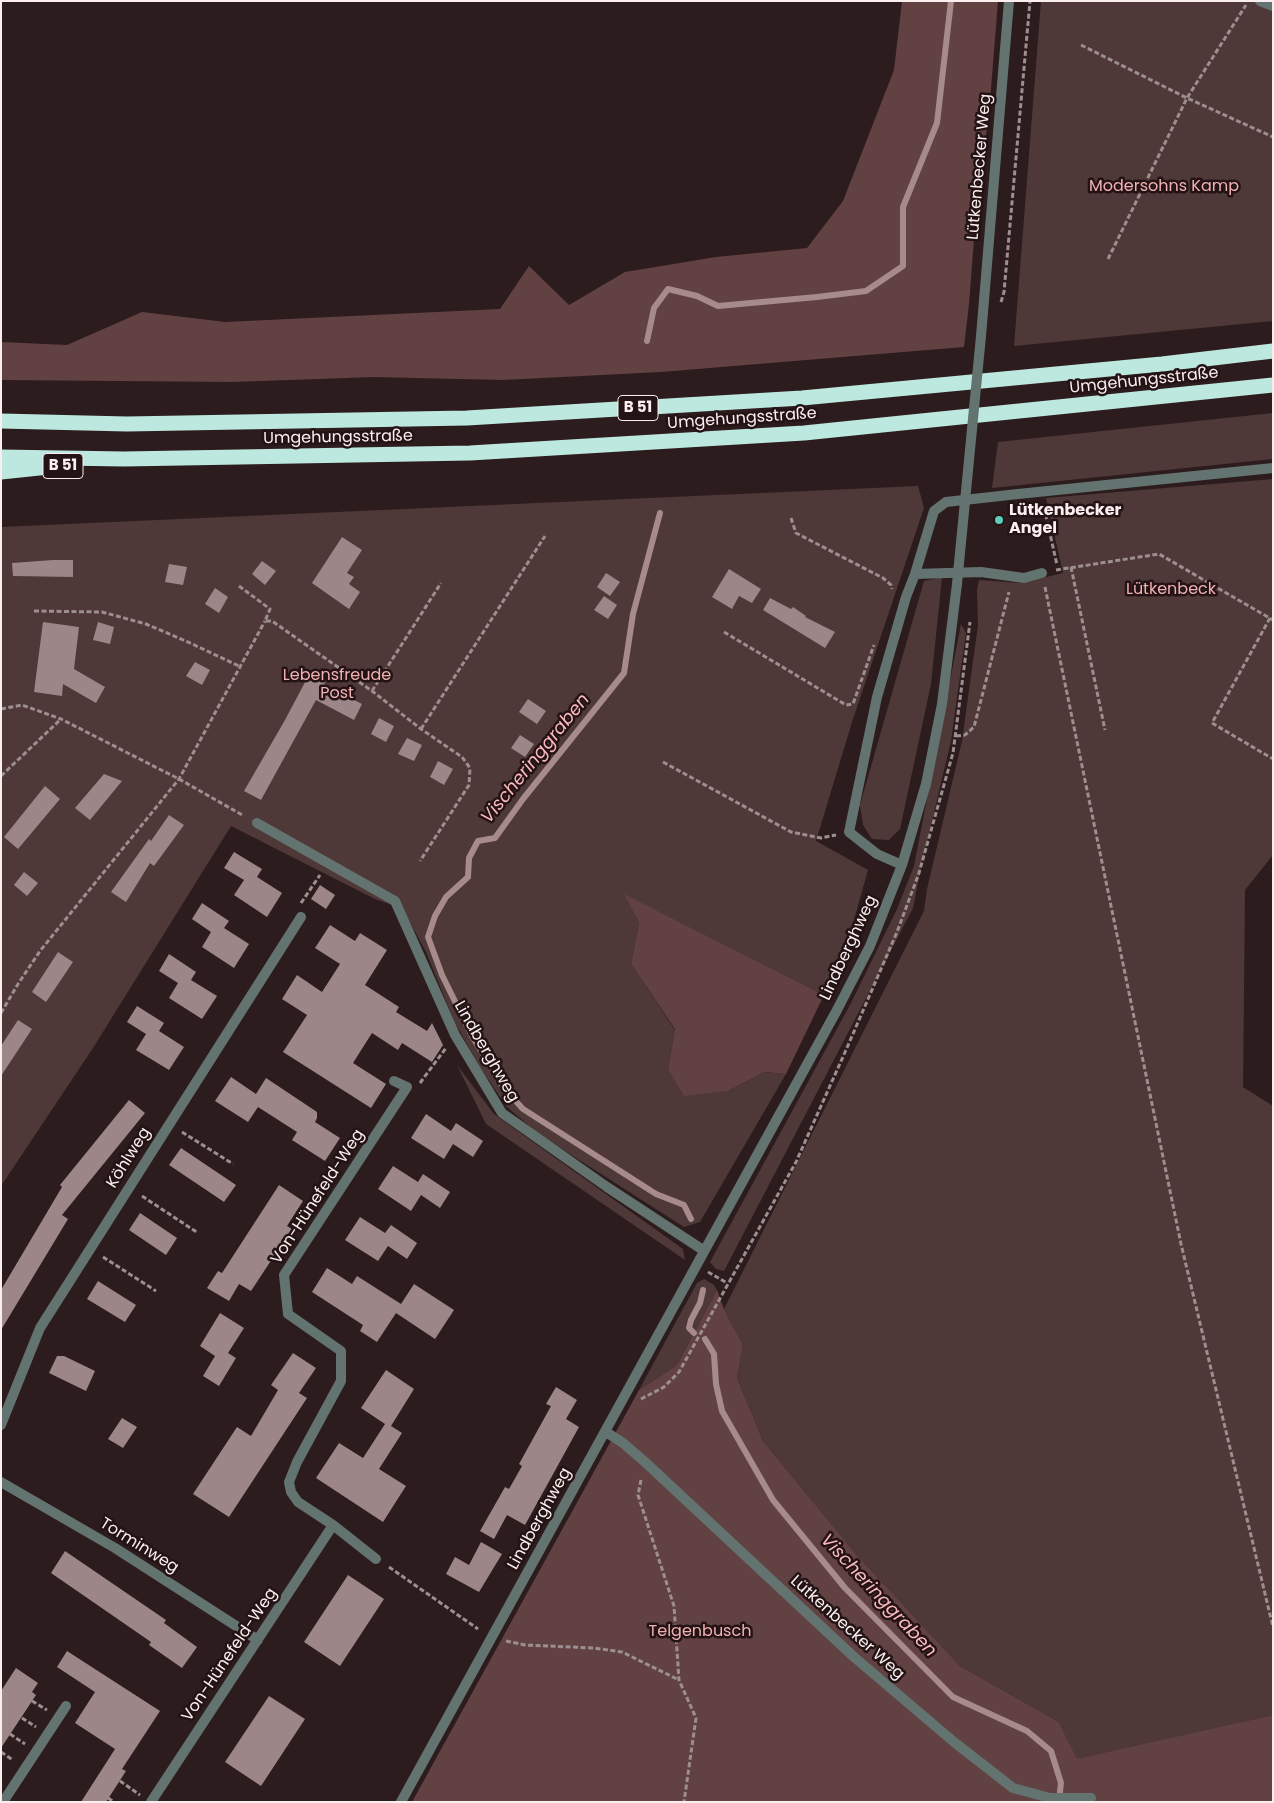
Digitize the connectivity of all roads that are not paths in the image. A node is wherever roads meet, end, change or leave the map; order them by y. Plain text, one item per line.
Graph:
1 (1009, 1) edge
2 (1260, 1) edge
3 (1273, 6) edge
4 (1273, 351) edge
5 (1273, 385) edge
6 (1, 421) edge
7 (1, 457) edge
8 (124, 459) junction
9 (1273, 468) edge
10 (1, 472) edge
11 (1042, 573) road end
12 (915, 574) junction
13 (957, 584) joint
14 (257, 823) road end
15 (902, 865) junction
16 (301, 917) road end
17 (394, 1081) dead end
18 (703, 1250) junction
19 (1, 1425) edge
20 (606, 1432) junction
21 (1, 1482) edge
22 (333, 1525) junction
23 (376, 1558) road end
24 (258, 1640) junction
25 (66, 1706) dead end
26 (1091, 1798) dead end
27 (146, 1799) edge
28 (3, 1802) edge
29 (401, 1802) edge

1 - 13 street, Lütkenbecker Weg, bridge
2 - 3 street
4 - 6 highway, Umgehungsstraße / B 51
5 - 8 highway, Umgehungsstraße / B 51
7 - 8 highway, Umgehungsstraße / B 51
8 - 10 highway, B 51
9 - 12 street
11 - 12 street
12 - 15 street
13 - 15 street, Lindberghweg
14 - 18 street, Lindberghweg
15 - 18 street, Lindberghweg
16 - 19 street, Köhlweg
17 - 22 street, Von-Hünefeld-Weg
18 - 20 street, Lindberghweg
20 - 26 street, Lütkenbecker Weg
20 - 29 street, Lindberghweg
21 - 24 street, Torminweg
22 - 23 street, Von-Hünefeld-Weg
22 - 24 street, Von-Hünefeld-Weg
24 - 27 street, Von-Hünefeld-Weg
25 - 28 street

